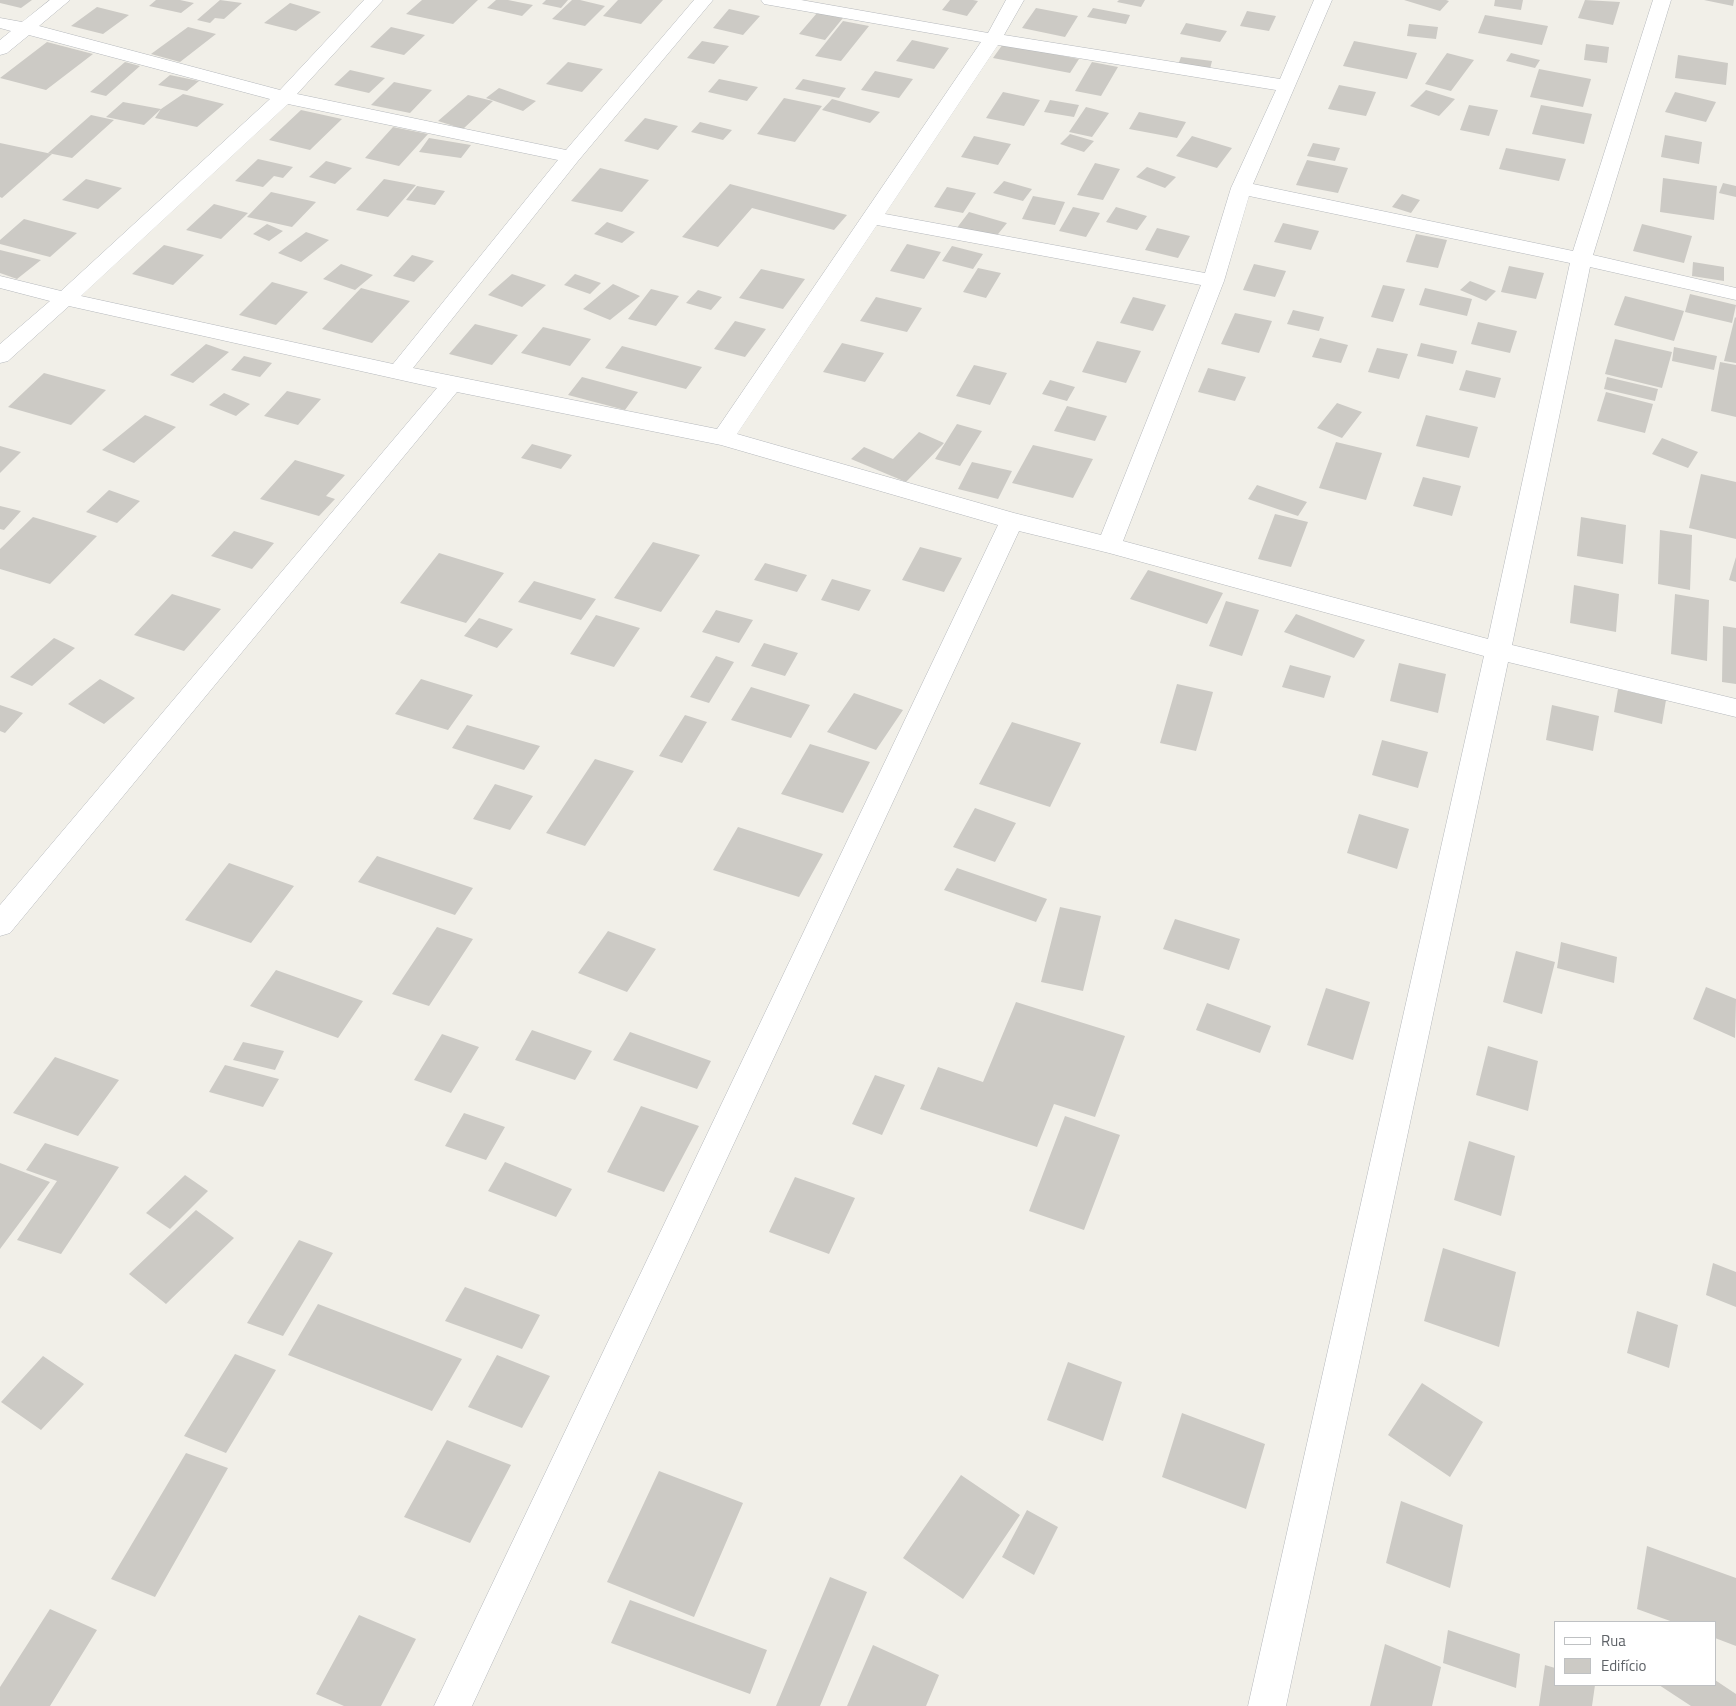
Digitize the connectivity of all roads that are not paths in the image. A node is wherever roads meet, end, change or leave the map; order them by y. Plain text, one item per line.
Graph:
1 (61, 0) edge
2 (374, 0) edge
3 (704, 0) edge
4 (770, 0) edge
5 (1015, 0) edge
6 (1323, 0) edge
7 (1662, 0) edge
8 (0, 23) edge
9 (25, 28) junction
10 (993, 39) junction
11 (0, 48) edge
12 (1288, 86) junction
13 (284, 97) junction
14 (571, 157) junction
15 (1241, 188) junction
16 (871, 218) junction
17 (1581, 259) junction
18 (1213, 281) junction
19 (0, 282) edge
20 (1736, 294) edge
21 (65, 299) junction
22 (0, 356) edge
23 (399, 371) junction
24 (452, 384) junction
25 (723, 438) junction
26 (1012, 521) junction
27 (1109, 545) junction
28 (1498, 651) junction
29 (1736, 708) edge
30 (0, 925) edge
31 (453, 1706) edge
32 (1267, 1706) edge

1 - 9 street
2 - 13 street
3 - 14 street
4 - 10 street
5 - 10 street
6 - 12 street
7 - 17 street
8 - 9 street
9 - 11 street
9 - 13 street
10 - 12 street
10 - 16 street
12 - 15 street
13 - 14 street
13 - 21 street
14 - 23 street
15 - 17 street
15 - 18 street
16 - 18 street
16 - 25 street
17 - 20 street
17 - 28 street
18 - 27 street
19 - 21 street
21 - 22 street
21 - 23 street
23 - 24 street
24 - 25 street
24 - 30 street
25 - 26 street
26 - 27 street
26 - 31 street
27 - 28 street
28 - 29 street
28 - 32 street

